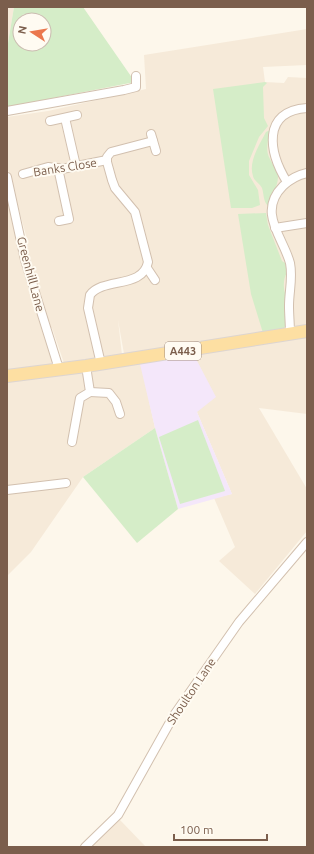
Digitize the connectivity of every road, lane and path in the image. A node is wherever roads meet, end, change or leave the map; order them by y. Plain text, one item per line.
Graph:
1 (136, 76) dead end
2 (307, 108) edge
3 (7, 111) edge
4 (77, 115) dead end
5 (65, 118) junction
6 (50, 121) dead end
7 (156, 151) dead end
8 (107, 160) junction
9 (76, 166) junction
10 (58, 168) junction
11 (307, 173) edge
12 (22, 174) dead end
13 (7, 177) edge
14 (287, 182) junction
15 (59, 221) dead end
16 (307, 223) edge
17 (275, 228) junction
18 (147, 268) junction
19 (155, 280) dead end
20 (307, 331) edge
21 (290, 334) junction
22 (101, 364) junction
23 (86, 366) junction
24 (60, 369) junction
25 (7, 376) edge
26 (90, 392) junction
27 (120, 414) dead end
28 (72, 442) dead end
29 (66, 483) dead end
30 (7, 490) edge
31 (307, 542) edge
32 (85, 847) edge

1 - 3 street
2 - 14 street
4 - 5 street
5 - 6 street
5 - 9 street
7 - 8 street, Banks Close
8 - 9 street, Banks Close
8 - 18 street, Banks Close
9 - 10 street, Banks Close
10 - 12 street, Banks Close
10 - 15 street
11 - 14 street
13 - 24 street, Greenhill Lane
14 - 17 street
16 - 17 street
17 - 21 street
18 - 19 street
18 - 22 street
20 - 21 main road, A443
21 - 22 main road, A443
22 - 23 main road, A443
23 - 24 main road, A443
23 - 26 street
24 - 25 main road, A443
26 - 27 street
26 - 28 street
29 - 30 street
31 - 32 street, Shoulton Lane

